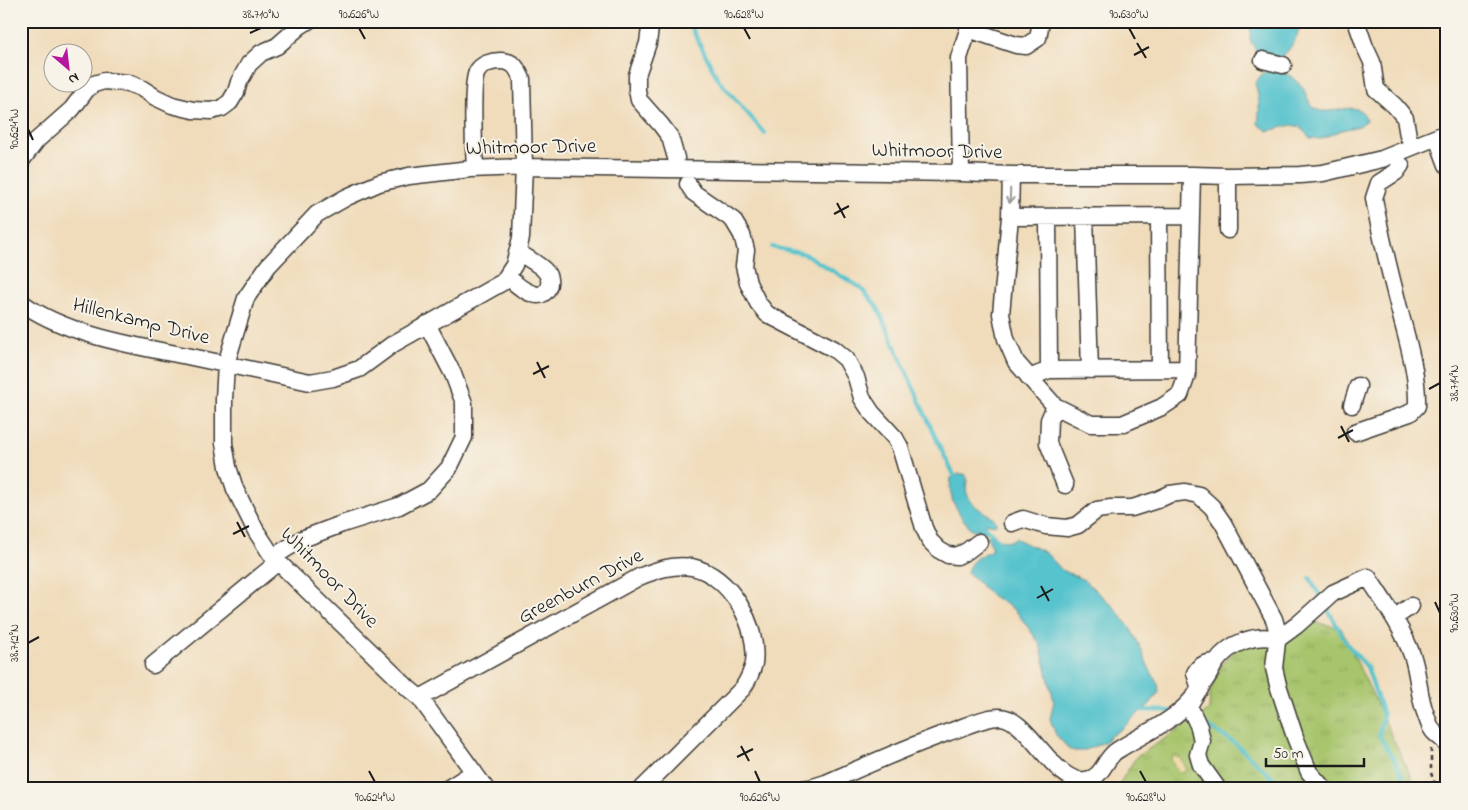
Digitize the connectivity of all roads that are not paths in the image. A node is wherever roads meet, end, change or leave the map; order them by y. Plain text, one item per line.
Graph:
1 (308, 21) edge
2 (651, 21) edge
3 (1038, 21) edge
4 (1356, 21) edge
5 (969, 25) edge
6 (1263, 60) dead end
7 (1283, 65) dead end
8 (1442, 135) edge
9 (1408, 136) dead end
10 (676, 158) dead end
11 (21, 161) edge
12 (1401, 165) dead end
13 (1447, 166) edge
14 (524, 167) junction
15 (475, 169) junction
16 (961, 173) junction
17 (1011, 175) junction
18 (1192, 175) junction
19 (1228, 176) junction
20 (688, 184) dead end
21 (1085, 216) junction
22 (1159, 216) junction
23 (1190, 216) junction
24 (1010, 217) junction
25 (1048, 217) junction
26 (1228, 230) dead end
27 (518, 252) junction
28 (507, 276) junction
29 (21, 302) edge
30 (427, 324) junction
31 (226, 364) junction
32 (1160, 369) junction
33 (1187, 369) junction
34 (1049, 370) junction
35 (1090, 370) junction
36 (1029, 378) junction
37 (1358, 386) dead end
38 (1352, 405) dead end
39 (1055, 406) junction
40 (1355, 432) dead end
41 (1065, 485) dead end
42 (1012, 523) dead end
43 (979, 542) dead end
44 (276, 559) junction
45 (1411, 606) dead end
46 (1394, 618) junction
47 (1278, 639) junction
48 (153, 665) dead end
49 (1196, 694) junction
50 (420, 698) junction
51 (1447, 746) edge
52 (474, 772) junction
53 (447, 789) edge
54 (486, 789) edge
55 (642, 789) edge
56 (801, 789) edge
57 (1218, 789) edge
58 (1324, 789) edge

1 - 11 street
2 - 10 street
3 - 5 street
4 - 9 street
5 - 16 street
6 - 7 street
8 - 13 street
8 - 19 street, Whitmoor Drive
12 - 40 street
14 - 15 street, Whitmoor Drive
14 - 15 street
14 - 16 street, Whitmoor Drive
14 - 27 street
15 - 31 street, Whitmoor Drive
16 - 17 street, Whitmoor Drive
17 - 18 street, Whitmoor Drive
17 -> 24 street
18 - 19 street, Whitmoor Drive
18 - 23 street
19 - 26 street
20 - 43 street
21 - 22 street
21 - 25 street
21 - 35 street
22 - 23 street
22 - 32 street
23 - 33 street
24 - 25 street
24 - 36 street
25 - 34 street
27 - 28 street
27 - 28 street
28 - 30 street, Hillenkamp Drive
29 - 31 street, Hillenkamp Drive
30 - 31 street, Hillenkamp Drive
30 - 44 street
31 - 44 street, Whitmoor Drive
32 - 33 street
32 - 35 street
33 - 39 street
34 - 35 street
34 - 36 street
36 - 39 street
37 - 38 street
39 - 41 street
42 - 47 street
44 - 48 street
44 - 50 street, Whitmoor Drive
45 - 46 street
46 - 47 street
46 - 51 street
47 - 49 street
47 - 58 street
49 - 56 street
49 - 57 street
50 - 52 street, Whitmoor Drive
50 - 55 street, Greenburn Drive
52 - 53 street
52 - 54 street, Whitmoor Drive

